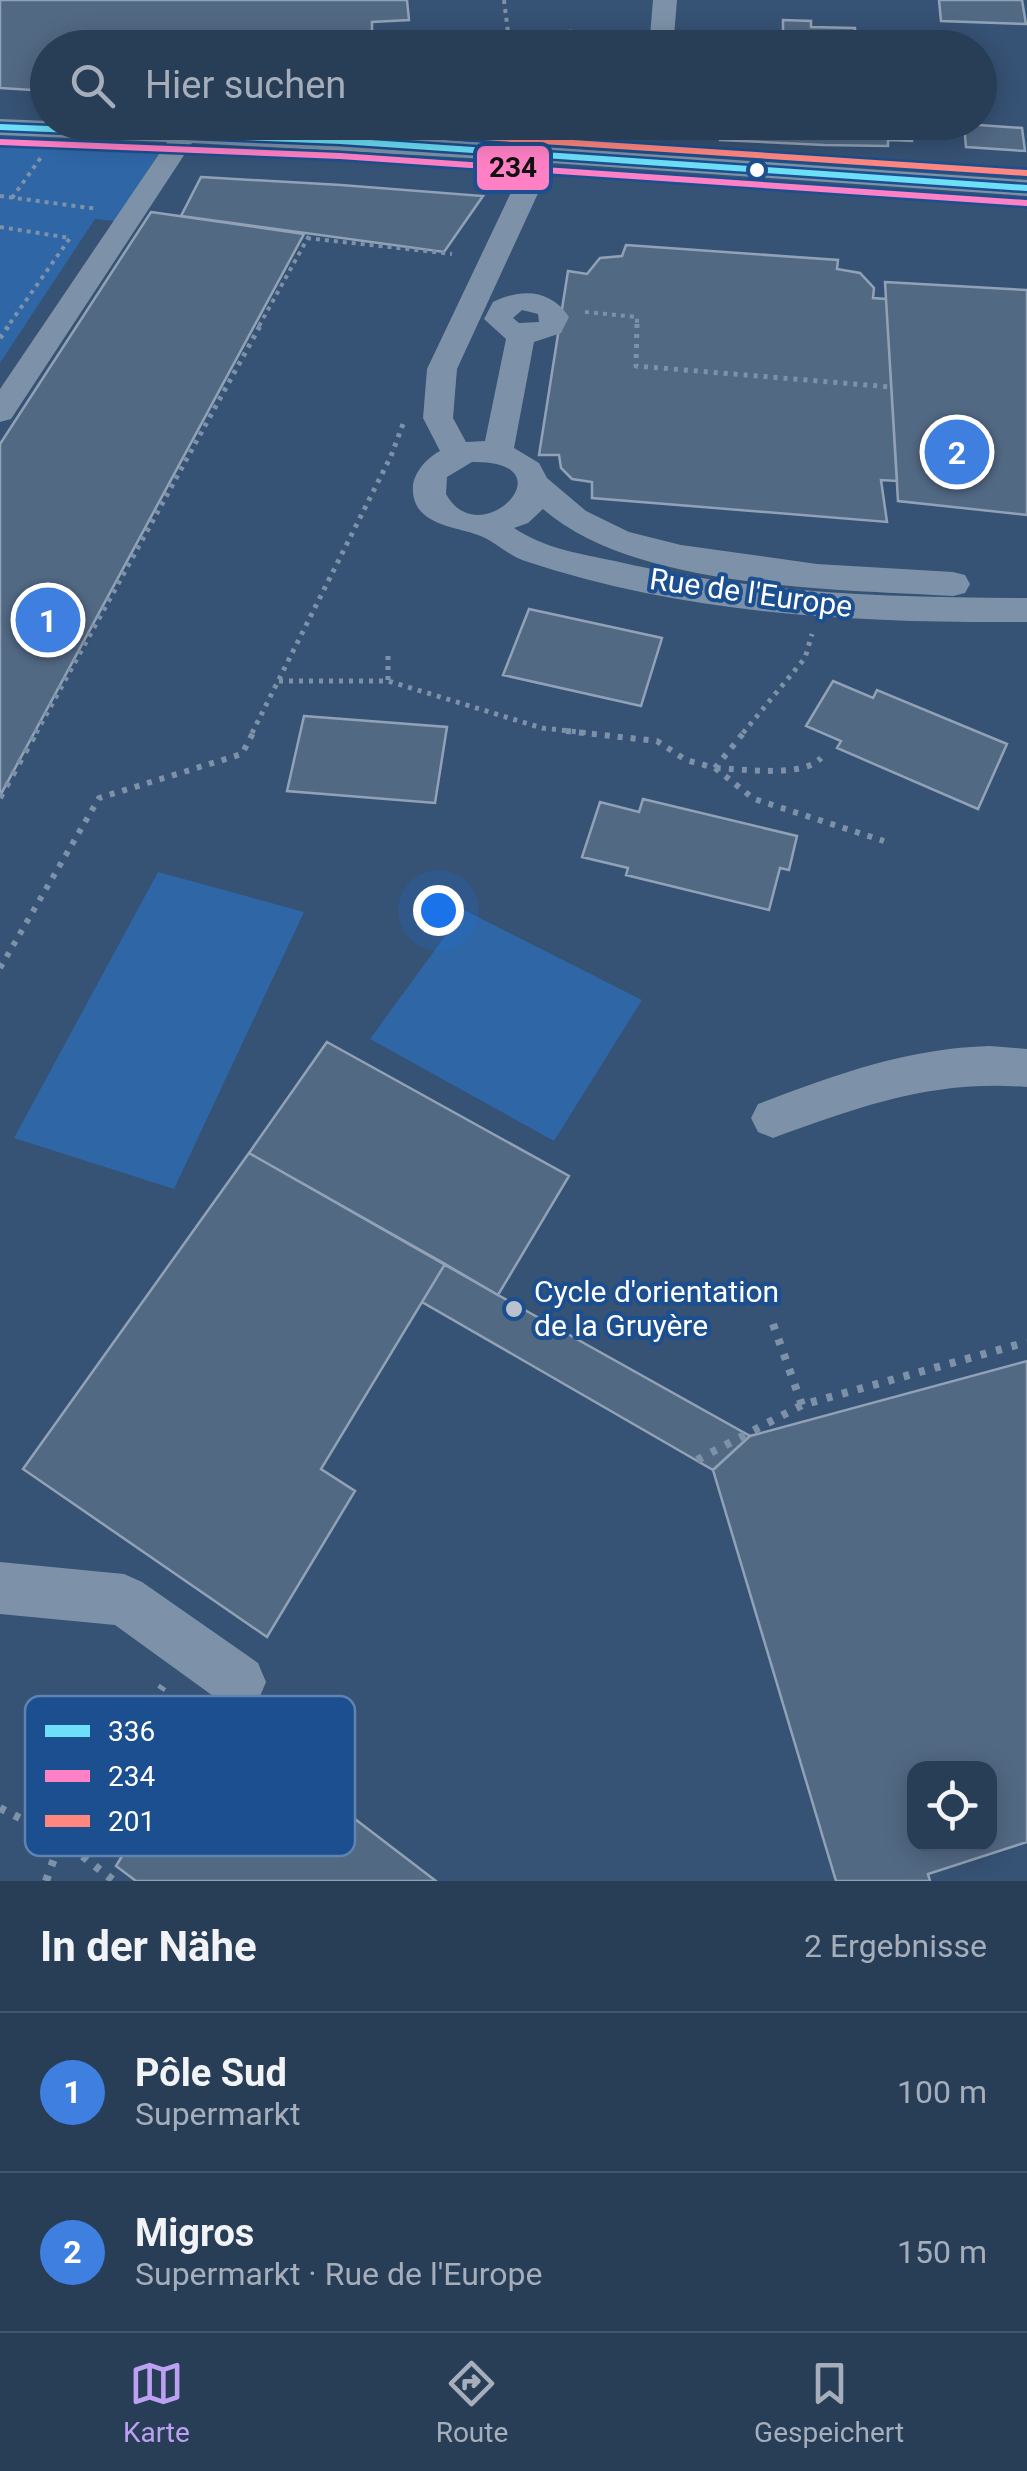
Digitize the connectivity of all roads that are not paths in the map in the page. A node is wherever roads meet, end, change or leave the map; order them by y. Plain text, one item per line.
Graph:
1 (664, 0) edge
2 (662, 30) edge
3 (0, 127) edge
4 (30, 128) edge
5 (181, 140) edge
6 (305, 140) edge
7 (542, 156) junction
8 (1027, 188) edge
9 (522, 335) dead end
10 (0, 412) edge
11 (498, 452) junction
12 (458, 455) junction
13 (537, 486) junction
14 (486, 526) junction
15 (1027, 584) edge
16 (1019, 614) edge
17 (1027, 1068) edge
18 (773, 1118) dead end
19 (0, 1588) edge
20 (238, 1682) dead end

1 - 2 street
3 - 4 street
5 - 10 street
6 - 7 street
7 - 8 street
7 - 12 street
9 - 11 street
11 - 12 street
11 - 13 street
12 - 14 street
13 - 14 street
13 - 15 street, Rue de l'Europe
14 - 16 street, Rue de l'Europe
17 - 18 street
19 - 20 street

